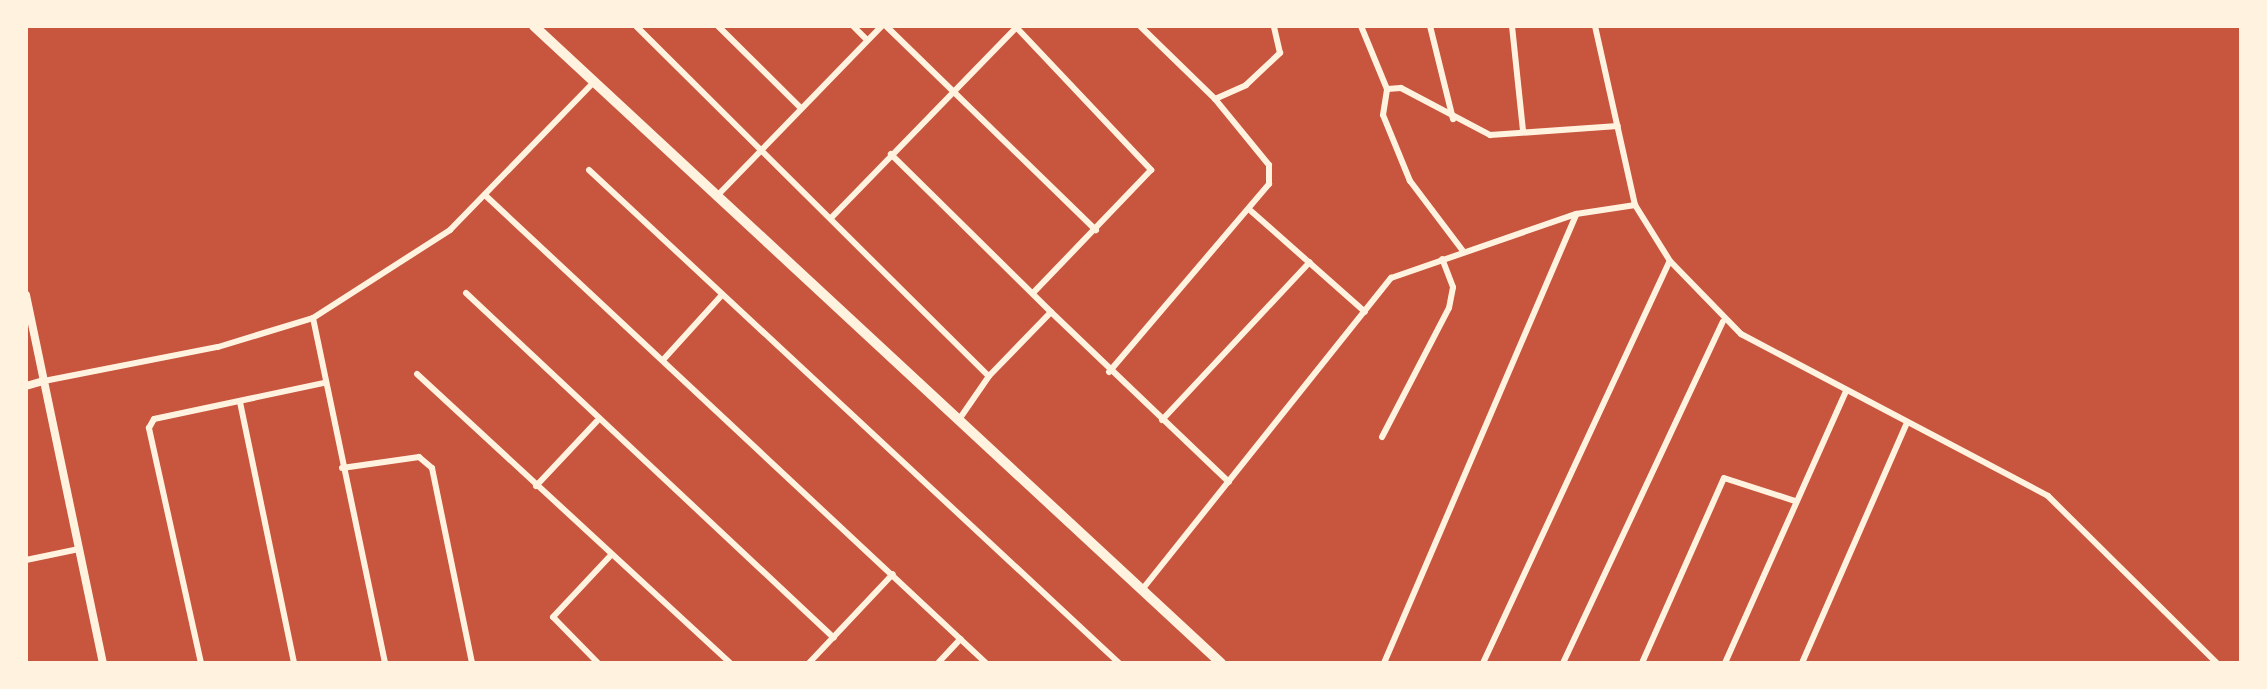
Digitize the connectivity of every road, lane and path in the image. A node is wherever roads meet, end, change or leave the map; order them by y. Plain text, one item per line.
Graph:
1 (534, 26) edge
2 (636, 26) edge
3 (718, 26) edge
4 (853, 26) edge
5 (884, 26) edge
6 (1140, 26) edge
7 (1274, 26) edge
8 (1361, 26) edge
9 (1430, 26) edge
10 (1512, 26) edge
11 (1595, 26) edge
12 (1017, 27) edge
13 (866, 39) junction
14 (592, 84) junction
15 (1387, 89) junction
16 (953, 90) junction
17 (1215, 99) junction
18 (801, 108) junction
19 (1453, 119) junction
20 (1618, 126) junction
21 (1523, 131) junction
22 (761, 151) junction
23 (891, 154) junction
24 (589, 170) dead end
25 (486, 196) junction
26 (716, 197) junction
27 (1635, 205) junction
28 (1251, 211) junction
29 (1576, 214) junction
30 (832, 217) junction
31 (1096, 230) junction
32 (1463, 251) junction
33 (1442, 259) junction
34 (1670, 261) junction
35 (1310, 262) junction
36 (466, 293) dead end
37 (1033, 293) junction
38 (26, 295) edge
39 (721, 296) junction
40 (1051, 312) junction
41 (1365, 312) junction
42 (313, 318) junction
43 (1723, 322) junction
44 (663, 360) junction
45 (1109, 372) junction
46 (417, 374) dead end
47 (989, 376) junction
48 (44, 381) junction
49 (324, 383) junction
50 (26, 386) edge
51 (1846, 391) junction
52 (240, 402) junction
53 (1162, 420) junction
54 (597, 421) junction
55 (958, 421) junction
56 (1906, 425) junction
57 (1382, 437) dead end
58 (342, 468) junction
59 (1229, 482) junction
60 (536, 486) junction
61 (1795, 501) junction
62 (79, 549) junction
63 (611, 555) junction
64 (26, 560) edge
65 (893, 574) junction
66 (1141, 591) junction
67 (834, 638) junction
68 (960, 639) junction
69 (103, 663) edge
70 (201, 663) edge
71 (294, 663) edge
72 (385, 663) edge
73 (472, 663) edge
74 (598, 663) edge
75 (730, 663) edge
76 (809, 663) edge
77 (938, 663) edge
78 (986, 663) edge
79 (1119, 663) edge
80 (1221, 663) edge
81 (1384, 663) edge
82 (1483, 663) edge
83 (1563, 663) edge
84 (1642, 663) edge
85 (1725, 663) edge
86 (1802, 663) edge
87 (2217, 663) edge

1 - 14 main road
2 - 22 street
3 - 18 street
4 - 13 street
5 - 13 street
5 - 16 street
6 - 17 street
7 - 17 street
8 - 15 street
9 - 19 street
10 - 21 street
11 - 20 street
12 - 16 street
12 - 31 street
13 - 18 street
14 - 25 street
14 - 26 main road
15 - 19 street
15 - 32 street
16 - 23 street
16 - 31 street
17 - 28 street
18 - 22 street
19 - 21 street
20 - 21 street
20 - 27 street
22 - 26 street
22 - 30 street
23 - 30 street
23 - 37 street
24 - 39 street
25 - 42 street
25 - 44 street
26 - 55 main road
27 - 29 street
27 - 34 street
28 - 35 street
28 - 45 street
29 - 32 street
29 - 81 street
30 - 47 street
31 - 37 street
32 - 33 street
33 - 41 street
33 - 57 street
34 - 43 street
34 - 82 street
35 - 41 street
35 - 53 street
36 - 54 street
37 - 40 street
38 - 48 street
39 - 44 street
39 - 79 street
40 - 45 street
40 - 47 street
41 - 59 street
42 - 48 street
42 - 49 street
43 - 51 street
43 - 83 street
44 - 65 street
45 - 53 street
46 - 60 street
47 - 55 street
48 - 50 street
48 - 62 street
49 - 52 street
49 - 58 street
51 - 56 street
51 - 61 street
52 - 70 street
52 - 71 street
53 - 59 street
54 - 60 street
54 - 67 street
55 - 66 main road
56 - 86 street
56 - 87 street
58 - 72 street
58 - 73 street
59 - 66 street
60 - 63 street
61 - 84 street
61 - 85 street
62 - 64 street
62 - 69 street
63 - 74 street
63 - 75 street
65 - 67 street
65 - 68 street
66 - 80 main road
67 - 76 street
68 - 77 street
68 - 78 street

